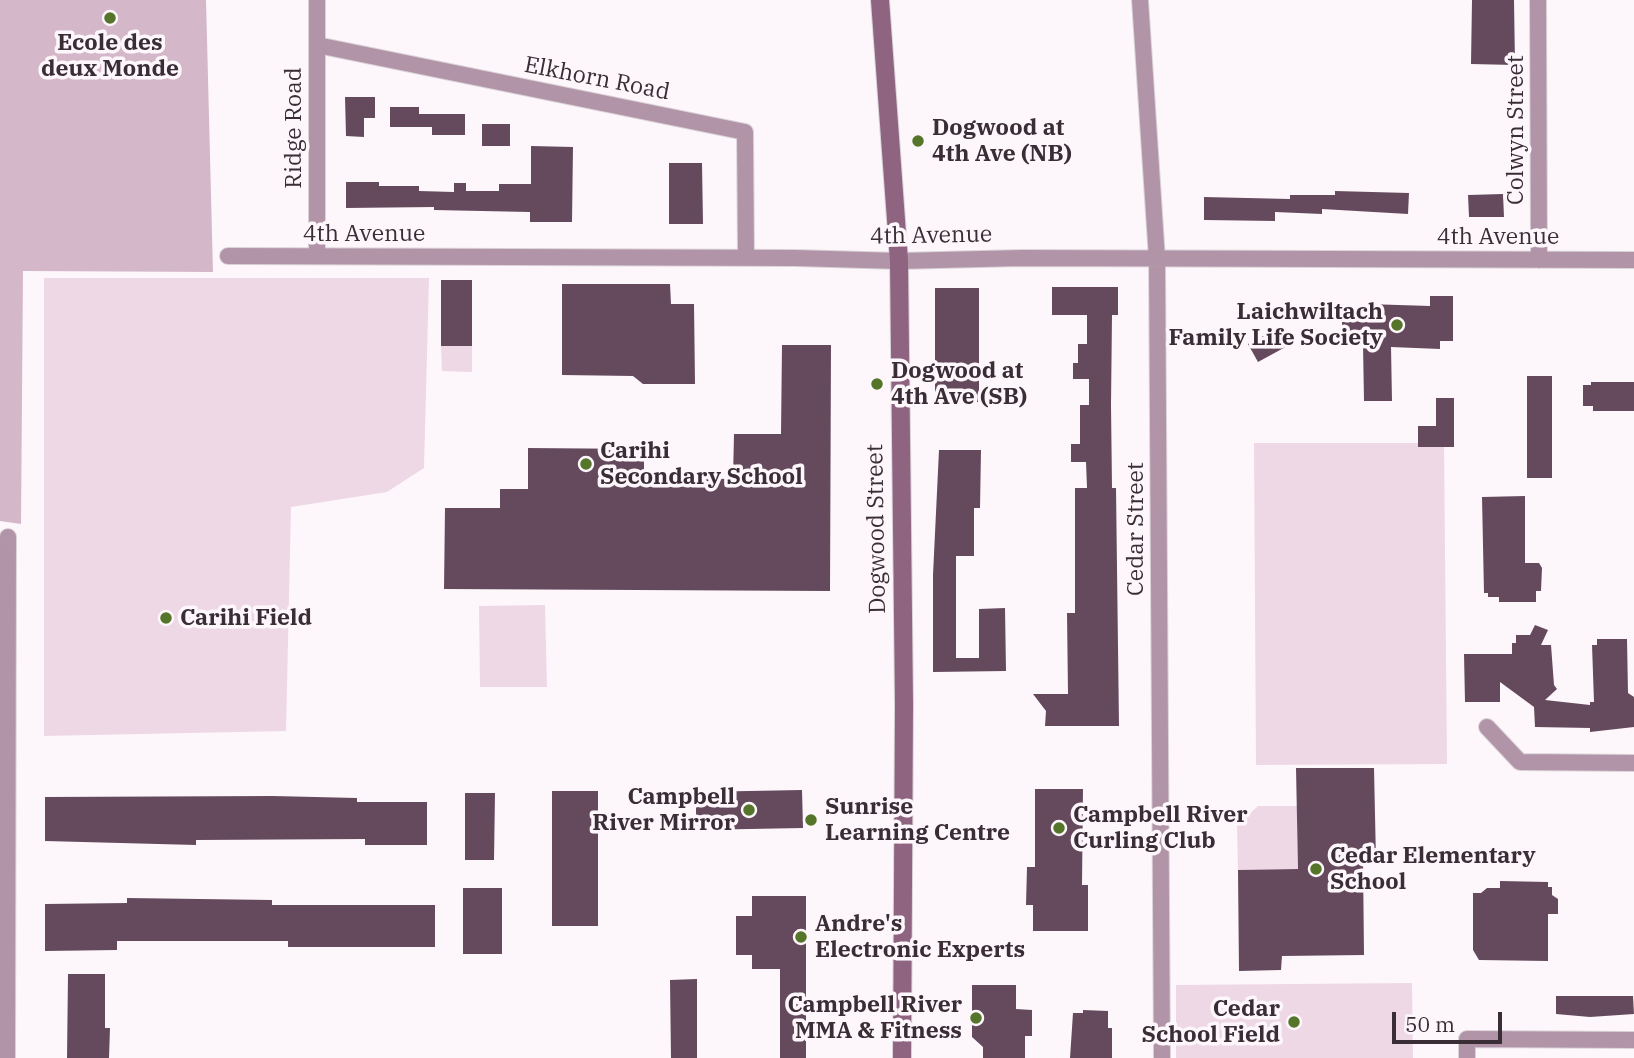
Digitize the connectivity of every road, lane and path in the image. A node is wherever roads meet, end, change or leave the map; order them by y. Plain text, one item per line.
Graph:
1 (317, 0) edge
2 (880, 0) edge
3 (1140, 0) edge
4 (1538, 0) edge
5 (317, 45) junction
6 (228, 256) dead end
7 (317, 256) junction
8 (746, 258) junction
9 (1157, 259) junction
10 (1539, 260) junction
11 (1634, 260) edge
12 (899, 261) junction
13 (8, 537) dead end
14 (1487, 727) dead end
15 (1634, 763) edge
16 (3, 872) edge
17 (1634, 1040) edge
18 (7, 1058) edge
19 (901, 1058) edge
20 (1162, 1058) edge
21 (1468, 1058) edge

1 - 5 street, Ridge Road
2 - 12 main road, Dogwood Street
3 - 9 street, Cedar Street
4 - 10 street, Colwyn Street
5 - 7 street, Ridge Road
5 - 8 street, Elkhorn Road
6 - 7 street, 4th Avenue
7 - 8 street, 4th Avenue
8 - 12 street, 4th Avenue
9 - 10 street, 4th Avenue
9 - 12 street, 4th Avenue
9 - 20 street, Cedar Street
10 - 11 street, 4th Avenue
12 - 19 main road, Dogwood Street
13 - 16 street
14 - 15 street
16 - 18 street
17 - 21 street

